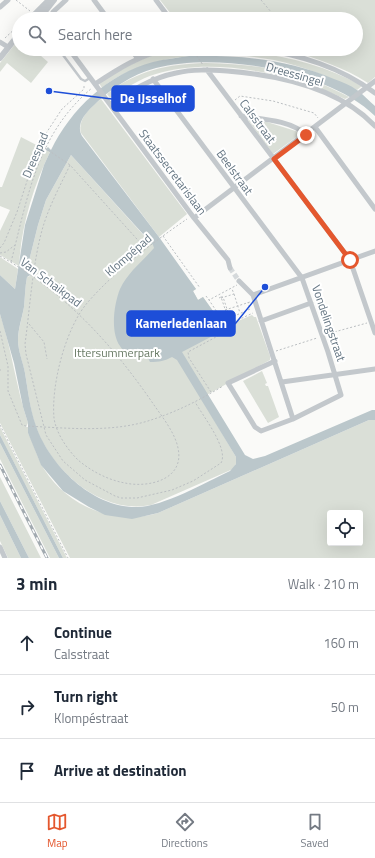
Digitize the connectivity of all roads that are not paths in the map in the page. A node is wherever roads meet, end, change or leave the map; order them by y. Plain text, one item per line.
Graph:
1 (8, 0) edge
2 (49, 0) edge
3 (54, 0) edge
4 (66, 0) edge
5 (94, 0) edge
6 (156, 0) edge
7 (0, 7) edge
8 (44, 12) edge
9 (45, 12) edge
10 (53, 12) dead end
11 (103, 12) edge
12 (165, 12) edge
13 (0, 42) edge
14 (12, 42) edge
15 (8, 47) junction
16 (2, 51) edge
17 (64, 56) edge
18 (72, 56) edge
19 (136, 56) edge
20 (147, 56) edge
21 (288, 56) edge
22 (0, 58) edge
23 (138, 59) junction
24 (207, 70) junction
25 (87, 79) junction
26 (153, 79) junction
27 (375, 81) edge
28 (95, 84) junction
29 (368, 88) junction
30 (375, 93) edge
31 (347, 103) junction
32 (110, 104) junction
33 (242, 116) junction
34 (375, 126) edge
35 (315, 127) junction
36 (306, 135) junction
37 (274, 159) junction
38 (234, 187) junction
39 (375, 209) edge
40 (193, 216) junction
41 (375, 251) edge
42 (350, 260) junction
43 (230, 268) tunnel mouth
44 (302, 278) junction
45 (239, 281) tunnel mouth
46 (253, 295) junction
47 (311, 303) junction
48 (261, 321) junction
49 (375, 332) edge
50 (275, 361) junction
51 (375, 369) edge
52 (336, 375) junction
53 (282, 382) junction
54 (293, 419) junction
55 (0, 547) edge
56 (5, 558) edge

1 - 7 street
2 - 8 street
3 - 9 street
4 - 10 street
5 - 11 street
6 - 12 street
13 - 15 street
14 - 15 street
15 - 16 street
16 - 22 street
17 - 25 lane
18 - 25 street, Staatssecretarislaan
19 - 23 street
20 - 23 street
21 - 29 street, Dreessingel
23 - 28 street
24 - 26 street, Dreessingel
24 - 31 street, Dreessingel
24 - 33 street, Calsstraat
25 - 28 street, Staatssecretarislaan
26 - 32 street, Dreessingel
26 - 38 street, Beelstraat
27 - 29 street
28 - 32 street, Staatssecretarislaan
29 - 30 street, Dreessingel
29 - 31 street
31 - 34 street, Dreessingel
31 - 35 street
32 - 40 street, Staatssecretarislaan
33 - 36 street
33 - 37 street, Calsstraat
35 - 36 street
35 - 39 street
36 - 37 street
37 - 38 street
37 - 42 street, Calsstraat
38 - 40 street
38 - 44 street, Beelstraat
40 - 43 street, Staatssecretarislaan
41 - 42 street
42 - 44 street
42 - 49 street, Calsstraat
44 - 46 street
44 - 47 street, Vondelingstraat
45 - 46 street
46 - 48 street
47 - 48 street
47 - 52 street, Vondelingstraat
48 - 50 street
50 - 53 street
50 - 54 street
51 - 52 street
52 - 53 street
52 - 54 street, Vondelingstraat
53 - 54 street
55 - 56 street

